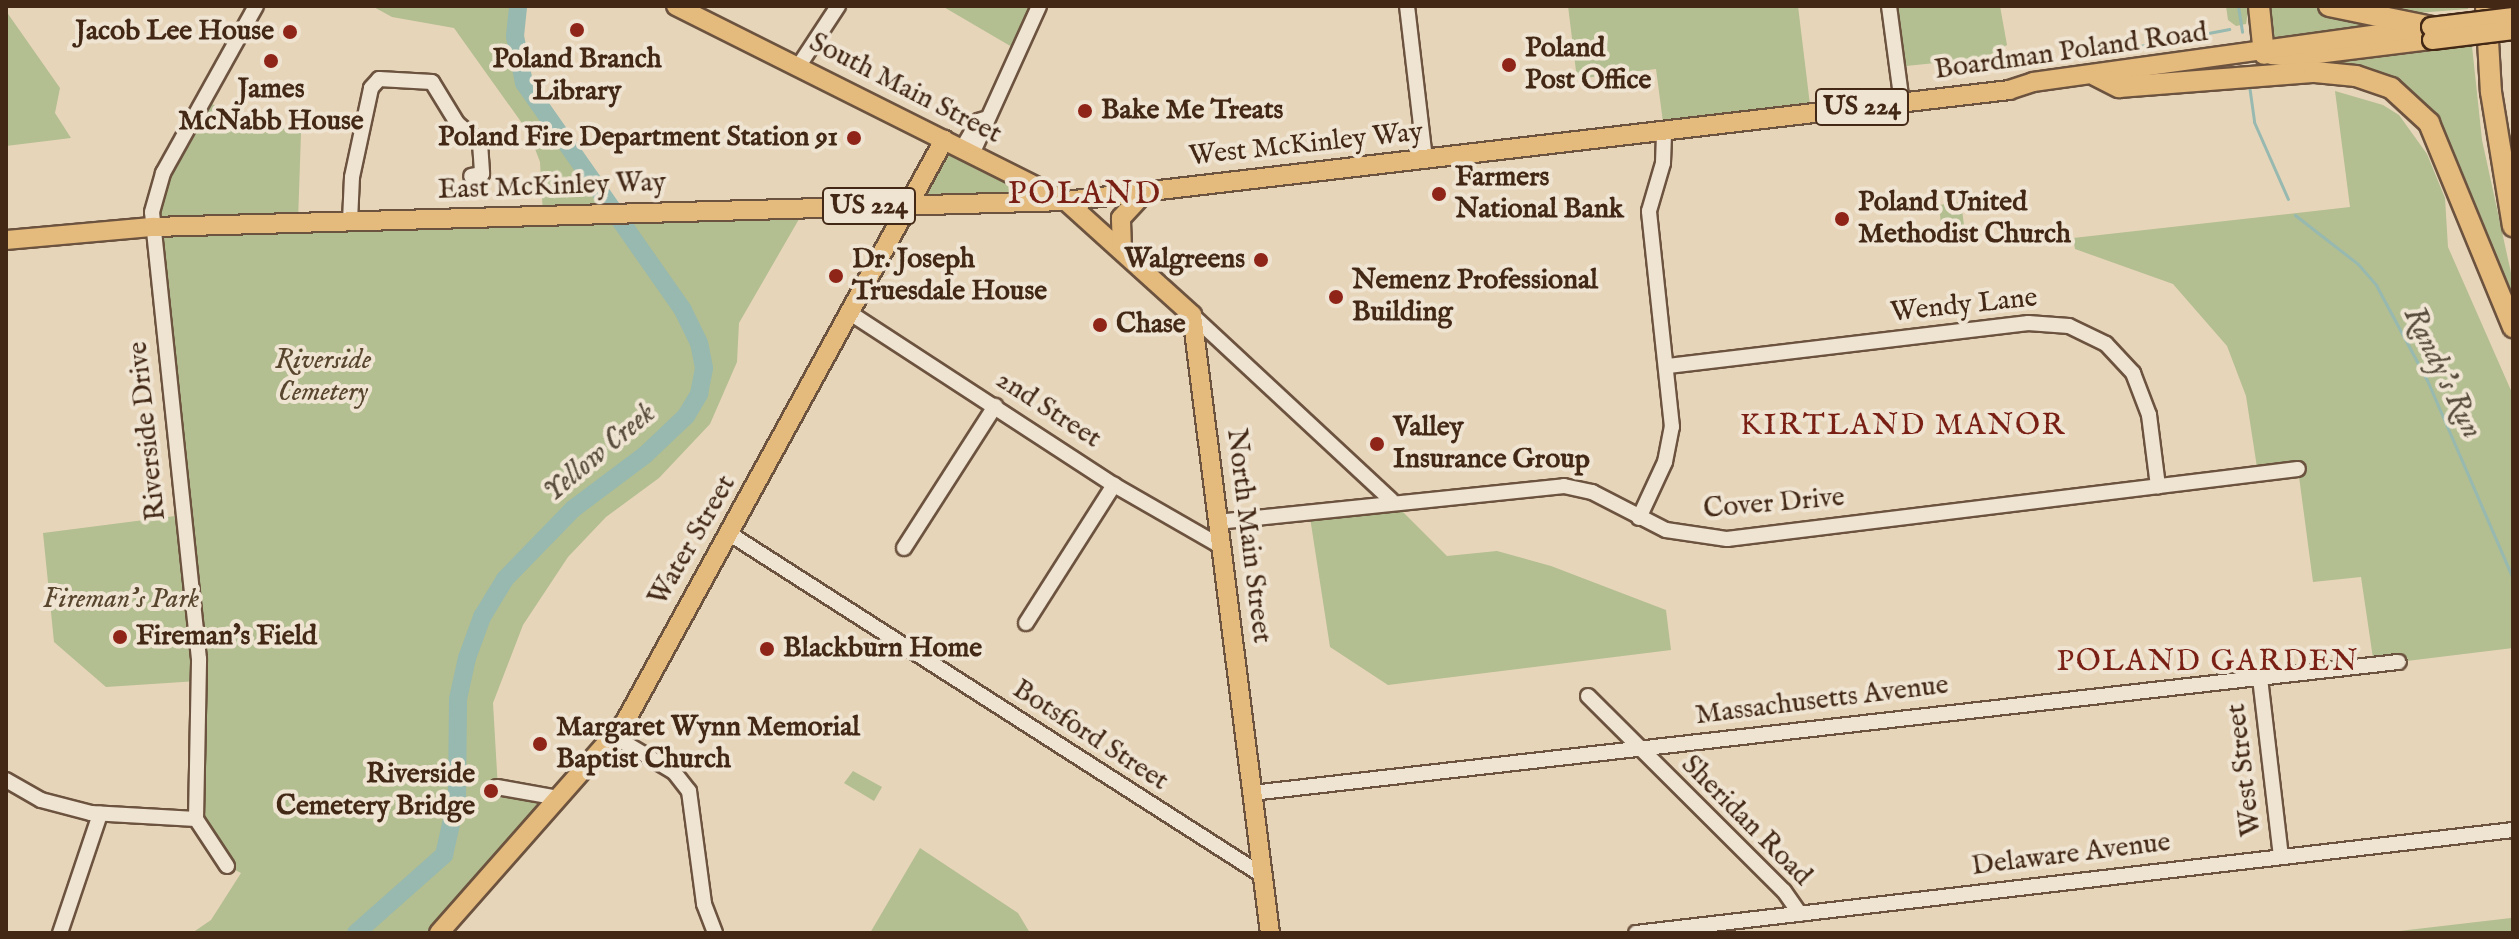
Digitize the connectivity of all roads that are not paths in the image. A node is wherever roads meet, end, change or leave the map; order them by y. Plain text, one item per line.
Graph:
1 (256, 6) edge
2 (676, 6) edge
3 (838, 6) edge
4 (1039, 6) edge
5 (1407, 6) edge
6 (1889, 6) edge
7 (2259, 6) edge
8 (2329, 6) edge
9 (2484, 6) edge
10 (695, 10) edge
11 (2513, 17) edge
12 (2513, 30) edge
13 (2431, 33) junction
14 (2264, 54) junction
15 (798, 67) junction
16 (2095, 75) junction
17 (1902, 103) junction
18 (1664, 130) junction
19 (944, 140) junction
20 (1551, 145) joint
21 (967, 152) junction
22 (1425, 160) junction
23 (471, 176) dead end
24 (1145, 192) junction
25 (1066, 201) junction
26 (910, 205) junction
27 (350, 221) junction
28 (2513, 226) edge
29 (153, 227) junction
30 (6, 240) edge
31 (1122, 249) junction
32 (850, 313) junction
33 (1192, 315) junction
34 (2513, 327) edge
35 (1668, 366) junction
36 (995, 406) junction
37 (2298, 469) dead end
38 (1114, 485) junction
39 (2158, 486) junction
40 (1391, 500) junction
41 (1639, 518) junction
42 (1217, 522) junction
43 (730, 534) junction
44 (1220, 546) junction
45 (904, 548) dead end
46 (1026, 623) dead end
47 (2399, 662) dead end
48 (2260, 678) junction
49 (1588, 696) dead end
50 (615, 737) junction
51 (1639, 749) junction
52 (6, 780) edge
53 (497, 787) dead end
54 (1252, 793) junction
55 (558, 798) junction
56 (100, 814) junction
57 (196, 819) junction
58 (2513, 830) edge
59 (2281, 857) junction
60 (227, 866) dead end
61 (1262, 875) junction
62 (1800, 914) junction
63 (60, 933) edge
64 (439, 933) edge
65 (715, 933) edge
66 (1270, 933) edge
67 (1636, 933) edge

1 - 29 street, Riverside Drive
2 - 10 main road, South Main Street
3 - 15 street
4 - 21 street
5 - 22 street
6 - 17 street
7 - 14 highway
8 - 13 highway
9 - 28 highway
10 - 15 main road, South Main Street
11 - 13 main road, Boardman Poland Road / US 224, bridge
12 - 13 main road, Boardman Poland Road / US 224, bridge
13 - 14 main road, Boardman Poland Road / US 224
14 - 16 main road, Boardman Poland Road / US 224
15 - 19 main road, South Main Street
16 - 17 main road, Boardman Poland Road / US 224
16 - 34 highway
17 - 18 main road, Boardman Poland Road / US 224
18 - 20 main road, Boardman Poland Road / US 224
18 - 35 street
19 - 21 main road, South Main Street
19 - 26 main road, Water Street
20 - 22 main road, West McKinley Way / US 224
21 - 25 main road, South Main Street
22 - 24 main road, West McKinley Way / US 224
23 - 27 street
24 - 25 main road, West McKinley Way / US 224
24 - 31 main road
25 - 26 main road, East McKinley Way / US 224
25 - 31 main road
26 - 27 main road, East McKinley Way / US 224
26 - 32 main road, Water Street
27 - 29 main road, East McKinley Way / US 224
29 - 30 main road, East McKinley Way / US 224
29 - 57 street, Riverside Drive
31 - 33 main road
32 - 36 street, 2nd Street
32 - 43 main road, Water Street
33 - 40 street
33 - 42 main road, North Main Street
35 - 39 street, Wendy Lane
35 - 41 street
36 - 38 street, 2nd Street
36 - 45 street
37 - 39 street, Cover Drive
38 - 44 street, 2nd Street
38 - 46 street
39 - 41 street, Cover Drive
40 - 41 street, Cover Drive
40 - 42 street, Cover Drive
42 - 44 main road, North Main Street
43 - 50 main road, Water Street
43 - 61 street, Botsford Street
44 - 54 main road, North Main Street
47 - 48 street, Massachusetts Avenue
48 - 51 street, Massachusetts Avenue
48 - 59 street, West Street
49 - 51 street, Sheridan Road
50 - 55 main road, Water Street
50 - 65 street
51 - 54 street, Massachusetts Avenue
51 - 62 street, Sheridan Road
52 - 56 street
53 - 55 street
54 - 61 main road, North Main Street
55 - 64 main road, Water Street
56 - 57 street
56 - 63 street
57 - 60 street
58 - 59 street, Delaware Avenue
59 - 62 street, Delaware Avenue
61 - 66 main road, North Main Street
62 - 67 street, Delaware Avenue

